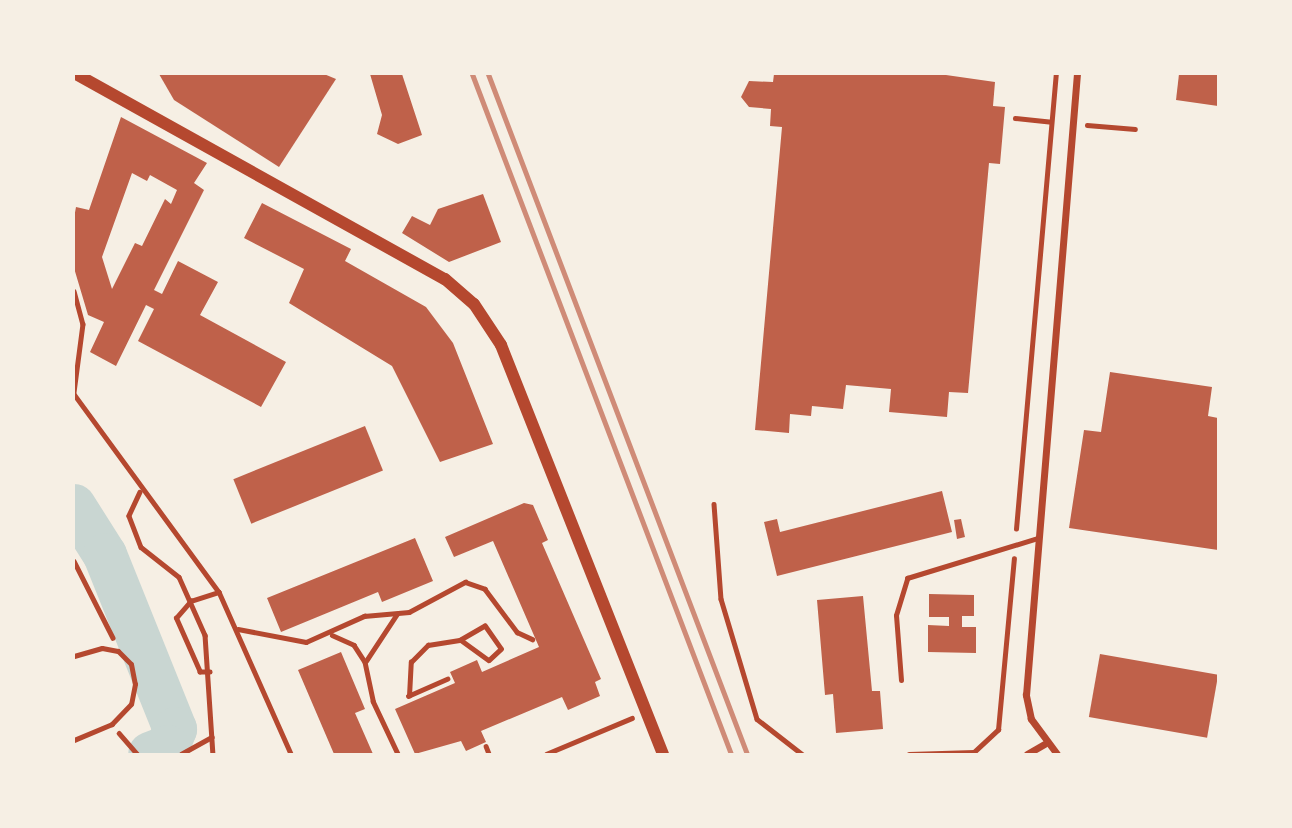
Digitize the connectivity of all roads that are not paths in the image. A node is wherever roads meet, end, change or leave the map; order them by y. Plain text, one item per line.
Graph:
1 (75, 74) edge
2 (1077, 74) edge
3 (1038, 538) junction
4 (74, 656) edge
5 (901, 680) dead end
6 (74, 740) edge
7 (1044, 744) junction
8 (663, 754) edge
9 (1027, 754) edge
10 (1058, 754) edge

1 - 8 street
2 - 3 street
3 - 5 lane
3 - 7 street
4 - 6 lane
7 - 9 street
7 - 10 street

